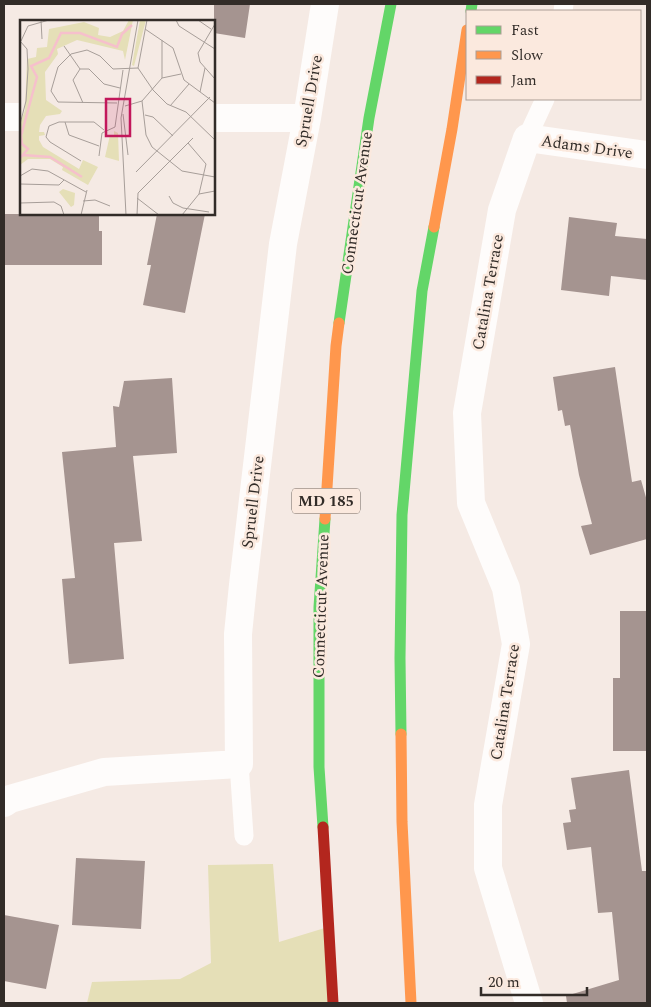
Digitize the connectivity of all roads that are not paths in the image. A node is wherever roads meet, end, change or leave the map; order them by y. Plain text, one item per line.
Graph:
1 (325, 4) edge
2 (391, 4) edge
3 (466, 37) edge
4 (545, 100) edge
5 (4, 117) edge
6 (20, 117) edge
7 (215, 118) edge
8 (307, 118) junction
9 (527, 138) junction
10 (647, 155) edge
11 (239, 764) junction
12 (4, 803) edge
13 (244, 836) dead end
14 (333, 1003) edge
15 (411, 1003) edge
16 (529, 1003) edge

1 - 8 street, Spruell Drive
2 - 14 main road, Connecticut Avenue / MD 185
3 - 15 main road
4 - 9 lane
5 - 6 street
7 - 8 street
8 - 11 street, Spruell Drive
9 - 10 street, Adams Drive
9 - 16 street, Catalina Terrace
11 - 12 street
11 - 13 lane

